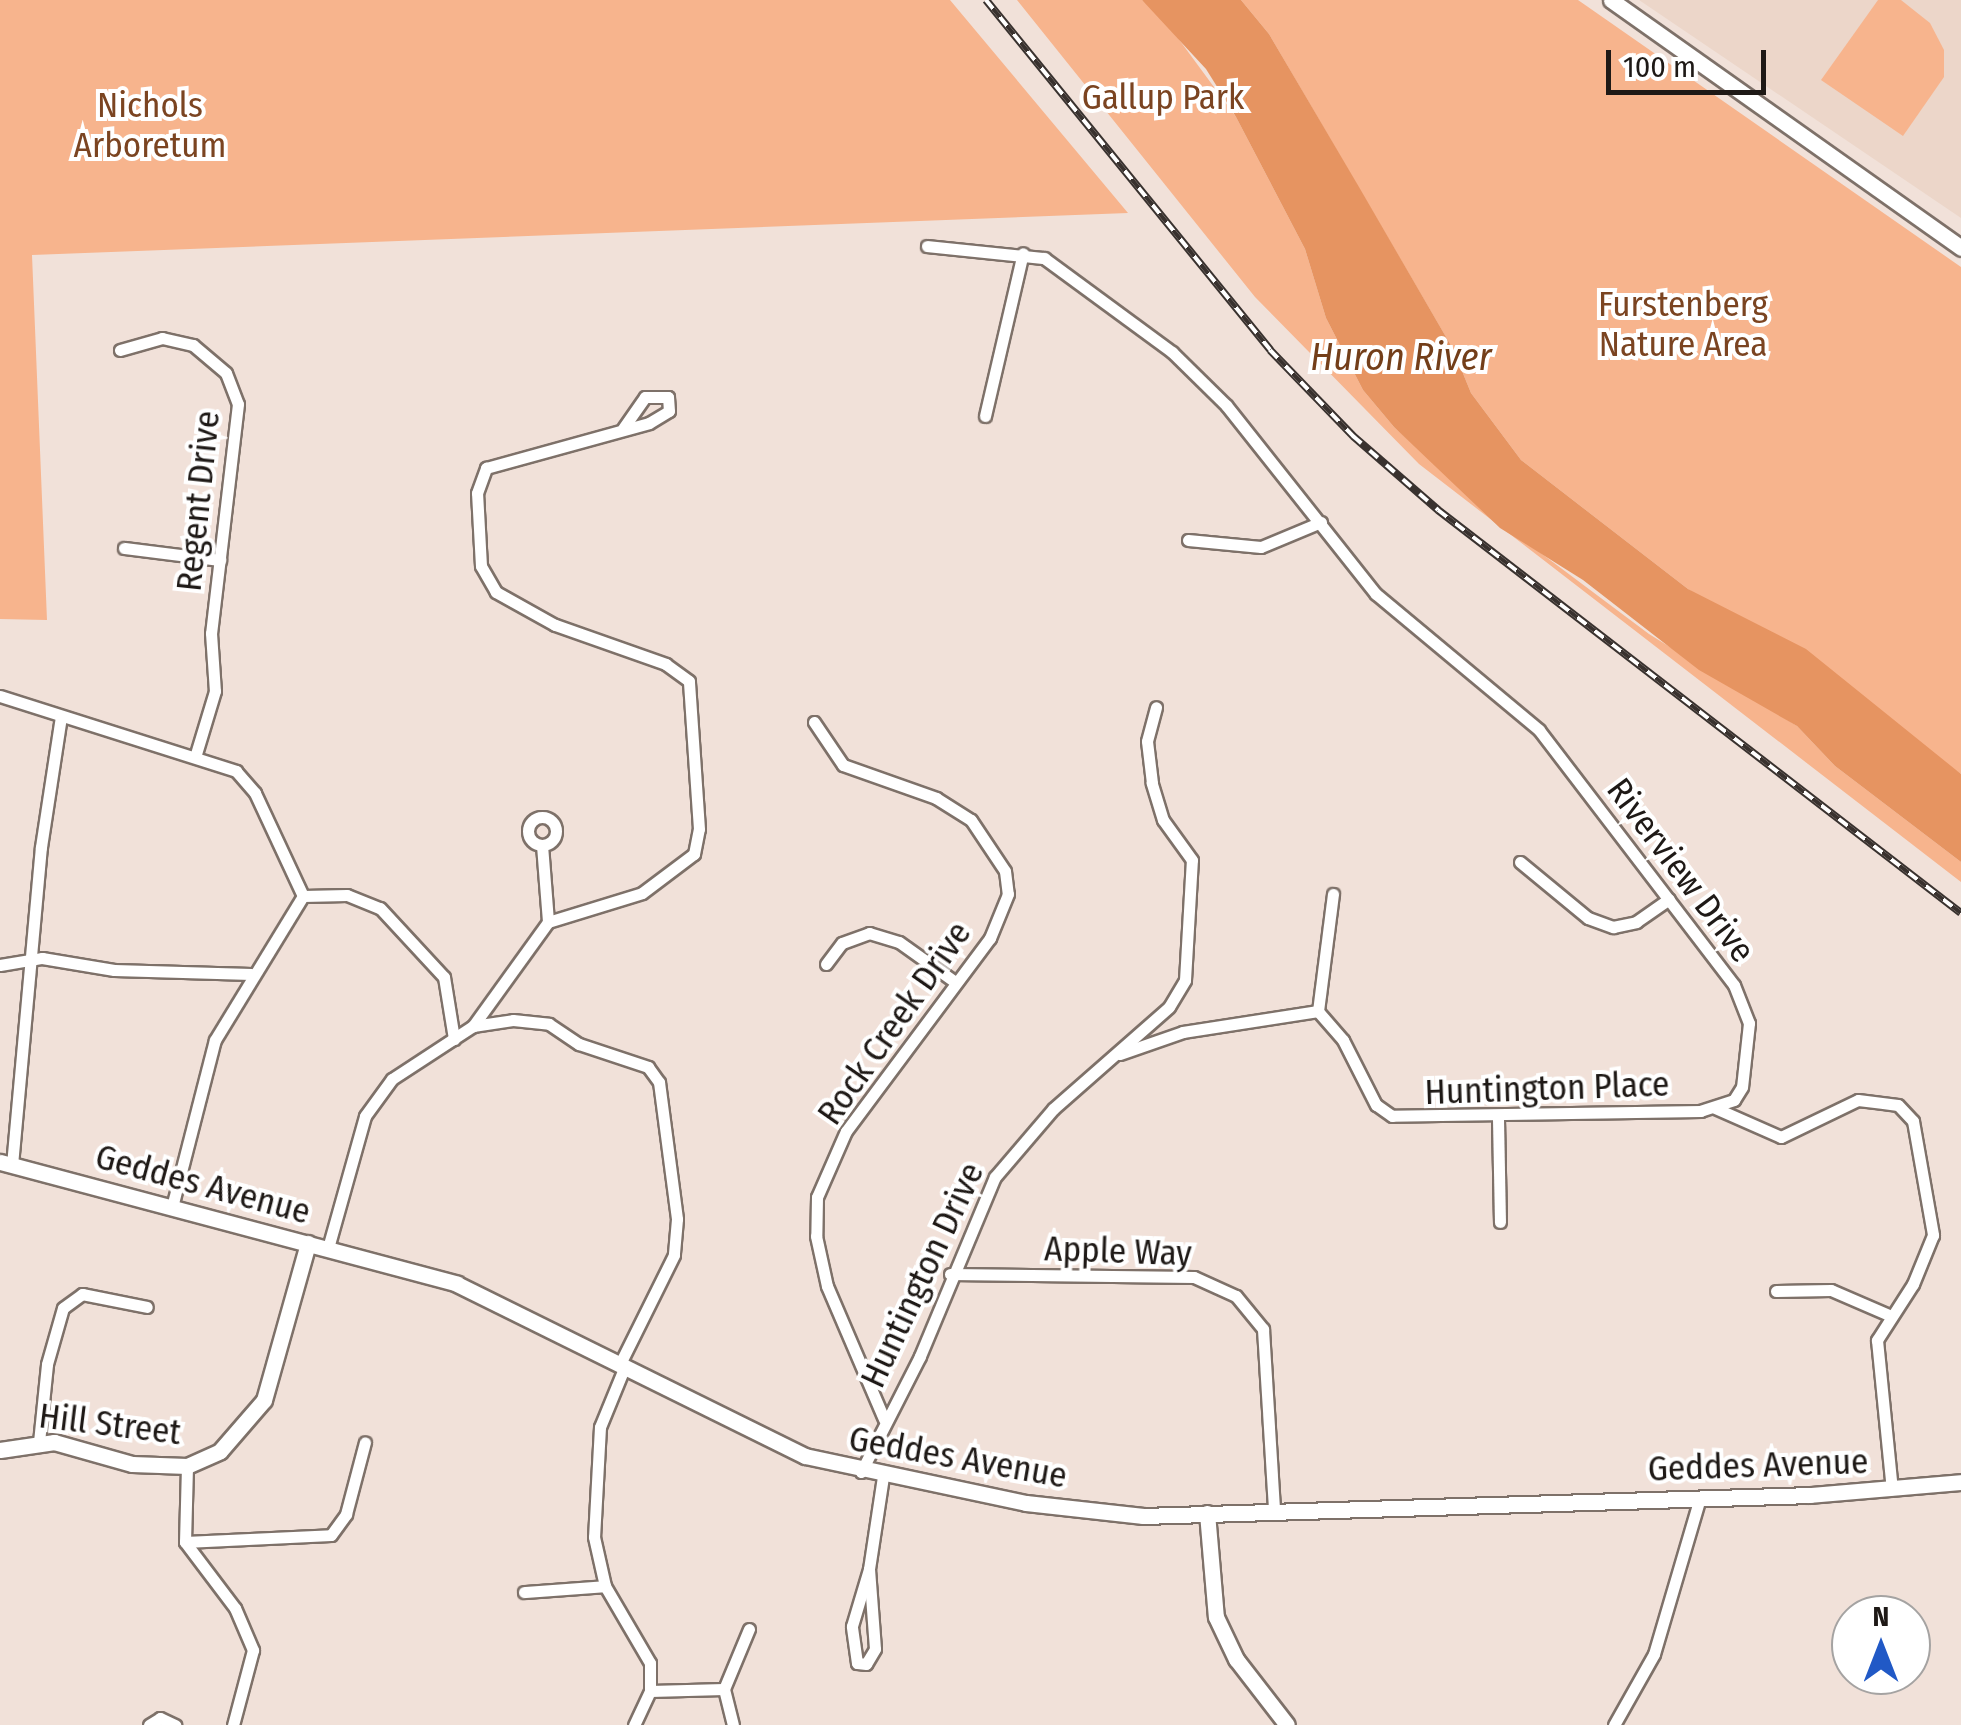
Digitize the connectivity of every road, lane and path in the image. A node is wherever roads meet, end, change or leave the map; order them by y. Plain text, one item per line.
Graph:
1 (1610, 0) edge
2 (927, 246) dead end
3 (1961, 248) edge
4 (1023, 252) junction
5 (120, 350) dead end
6 (985, 416) dead end
7 (623, 428) dead end
8 (1321, 522) junction
9 (1188, 540) dead end
10 (124, 548) dead end
11 (220, 560) junction
12 (0, 696) edge
13 (1156, 707) dead end
14 (61, 716) junction
15 (814, 722) dead end
16 (196, 754) junction
17 (542, 845) dead end
18 (1520, 862) dead end
19 (1333, 894) dead end
20 (302, 896) junction
21 (1669, 899) junction
22 (548, 922) junction
23 (32, 958) junction
24 (826, 964) dead end
25 (0, 965) edge
26 (252, 974) junction
27 (956, 982) junction
28 (496, 997) junction
29 (1318, 1011) junction
30 (513, 1020) junction
31 (474, 1026) junction
32 (454, 1039) junction
33 (1120, 1054) junction
34 (1715, 1108) junction
35 (1498, 1119) junction
36 (6, 1164) edge
37 (172, 1207) junction
38 (1500, 1222) dead end
39 (308, 1243) junction
40 (328, 1248) junction
41 (950, 1274) junction
42 (1776, 1291) dead end
43 (147, 1307) dead end
44 (1891, 1316) junction
45 (622, 1365) junction
46 (884, 1419) junction
47 (38, 1442) junction
48 (366, 1442) dead end
49 (0, 1450) edge
50 (187, 1466) junction
51 (861, 1472) junction
52 (883, 1476) junction
53 (1961, 1482) edge
54 (1892, 1489) junction
55 (1700, 1498) junction
56 (1274, 1510) junction
57 (1207, 1512) junction
58 (185, 1542) junction
59 (870, 1569) junction
60 (604, 1586) junction
61 (524, 1592) dead end
62 (749, 1629) dead end
63 (724, 1689) junction
64 (650, 1690) junction
65 (149, 1725) edge
66 (175, 1725) edge
67 (233, 1725) edge
68 (634, 1725) edge
69 (732, 1725) edge
70 (1287, 1725) edge
71 (1614, 1725) edge

1 - 3 main road
2 - 4 street
4 - 6 street
4 - 8 street, Riverview Drive
5 - 11 street, Regent Drive
7 - 22 street
8 - 9 street
8 - 21 street, Riverview Drive
10 - 11 street
11 - 16 street, Regent Drive
12 - 14 street
13 - 33 street, Huntington Drive
14 - 16 street
14 - 23 street
15 - 27 street, Rock Creek Drive
16 - 20 street
17 - 22 street
18 - 21 street
19 - 29 street
20 - 26 street
20 - 32 street
21 - 34 street, Riverview Drive
22 - 28 street
23 - 25 street
23 - 26 street
23 - 36 street
24 - 27 street
26 - 37 street
27 - 46 street, Rock Creek Drive
28 - 30 street
28 - 31 street
29 - 33 street
29 - 35 street, Huntington Place
30 - 31 street
30 - 45 street
31 - 32 street
32 - 40 street
33 - 41 street, Huntington Drive
34 - 35 street, Huntington Place
34 - 44 street
35 - 38 street
36 - 37 main road, Geddes Avenue
37 - 39 main road, Geddes Avenue
39 - 40 main road, Geddes Avenue
39 - 50 main road, Hill Street
40 - 45 main road, Geddes Avenue
41 - 46 street, Huntington Drive
41 - 56 street, Apple Way
42 - 44 street
43 - 47 street
44 - 54 street
45 - 51 main road, Geddes Avenue
45 - 60 street
46 - 51 street, Huntington Drive
47 - 49 main road, Hill Street
47 - 50 main road, Hill Street
48 - 58 street
50 - 58 street
51 - 52 main road, Geddes Avenue
52 - 57 main road, Geddes Avenue
52 - 59 street
53 - 54 main road, Geddes Avenue
54 - 55 main road, Geddes Avenue
55 - 56 main road, Geddes Avenue
55 - 71 street
56 - 57 main road, Geddes Avenue
57 - 70 main road
58 - 67 street
59 - 59 street
60 - 61 street
60 - 64 street
62 - 63 street
63 - 64 street
63 - 69 street
64 - 68 street
65 - 66 street

